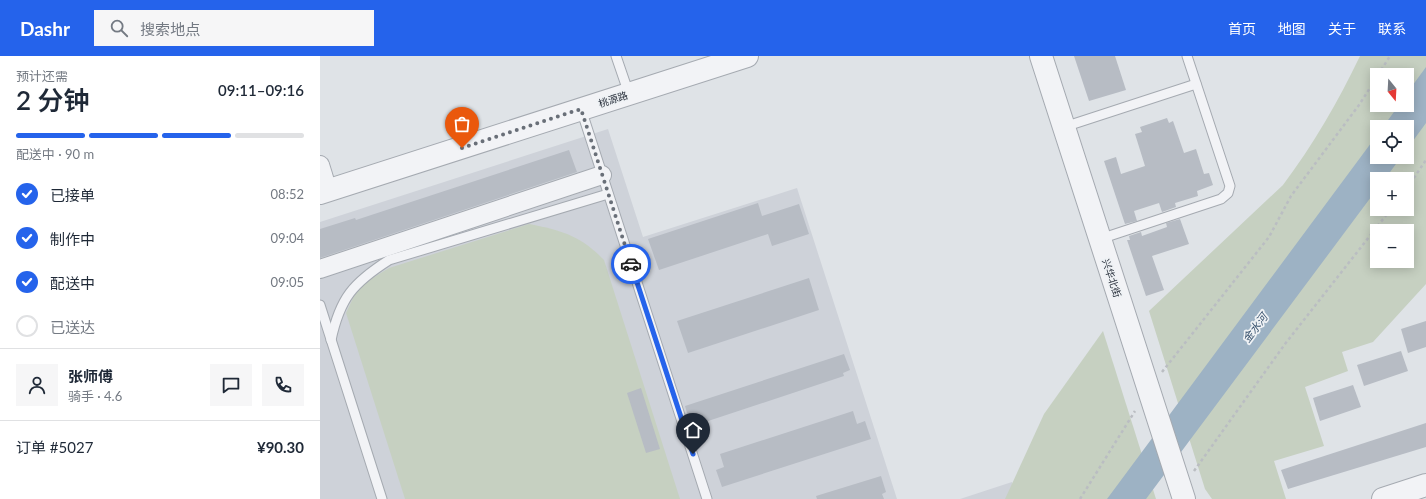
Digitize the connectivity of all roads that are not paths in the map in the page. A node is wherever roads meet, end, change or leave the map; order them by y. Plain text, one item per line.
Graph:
1 (616, 56) edge
2 (747, 56) edge
3 (1041, 56) edge
4 (1187, 56) edge
5 (1196, 84) junction
6 (629, 94) junction
7 (581, 109) junction
8 (1064, 127) junction
9 (320, 165) edge
10 (602, 175) junction
11 (324, 192) edge
12 (608, 194) junction
13 (1100, 239) junction
14 (320, 269) edge
15 (321, 309) edge
16 (331, 340) junction
17 (1426, 485) edge
18 (1181, 490) edge
19 (382, 499) edge
20 (707, 499) edge
21 (1384, 499) edge

1 - 6 lane
2 - 6 street, 桃源路
3 - 8 street, 兴华北街
4 - 5 lane
5 - 8 lane
5 - 13 lane
6 - 7 street, 桃源路
7 - 10 lane
7 - 11 street, 桃源路
8 - 13 street, 兴华北街
9 - 11 street
10 - 12 lane
10 - 14 street
12 - 16 lane
12 - 20 lane
13 - 18 street, 兴华北街
15 - 16 lane
16 - 19 lane
17 - 21 street

